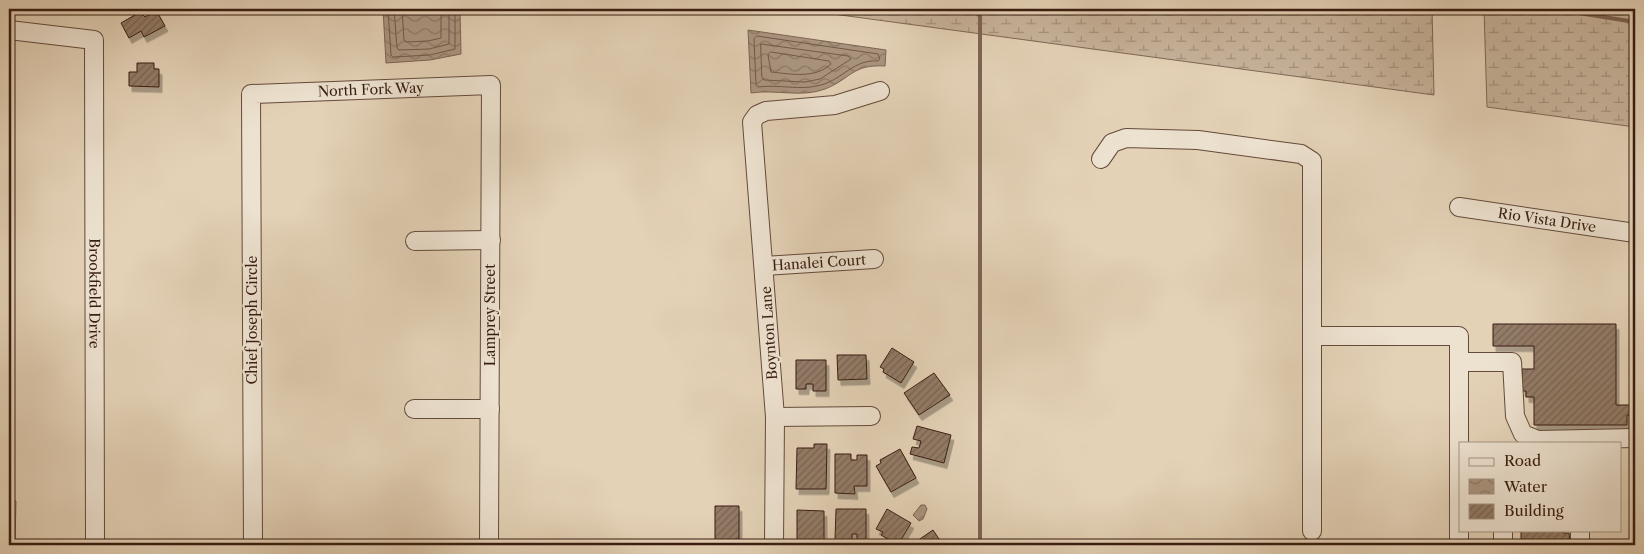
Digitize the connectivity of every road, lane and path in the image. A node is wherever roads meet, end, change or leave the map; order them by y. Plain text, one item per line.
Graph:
1 (9, 30) edge
2 (491, 85) joint
3 (880, 90) dead end
4 (251, 94) joint
5 (1101, 159) dead end
6 (1459, 207) dead end
7 (1635, 233) edge
8 (491, 240) junction
9 (415, 241) dead end
10 (874, 259) dead end
11 (764, 266) junction
12 (1312, 336) junction
13 (1459, 362) junction
14 (490, 409) junction
15 (414, 410) dead end
16 (871, 416) dead end
17 (775, 417) junction
18 (1635, 438) edge
19 (1459, 456) edge
20 (1312, 531) dead end
21 (1503, 532) edge
22 (1580, 532) edge
23 (95, 545) edge
24 (253, 545) edge
25 (490, 545) edge
26 (774, 545) edge
27 (1459, 545) edge
28 (1503, 545) edge
29 (1580, 545) edge

1 - 23 street, Brookfield Drive
2 - 4 street, North Fork Way
2 - 8 street, Lamprey Street
3 - 11 street, Boynton Lane
4 - 24 street, Chief Joseph Circle
5 - 12 street
6 - 7 street, Rio Vista Drive
8 - 9 street
8 - 14 street, Lamprey Street
10 - 11 street, Hanalei Court
11 - 17 street, Boynton Lane
12 - 13 street
12 - 20 street
13 - 18 street
13 - 19 street
14 - 15 street
14 - 25 street, Lamprey Street
16 - 17 street
17 - 26 street, Boynton Lane
19 - 27 street
21 - 28 street
22 - 29 street

